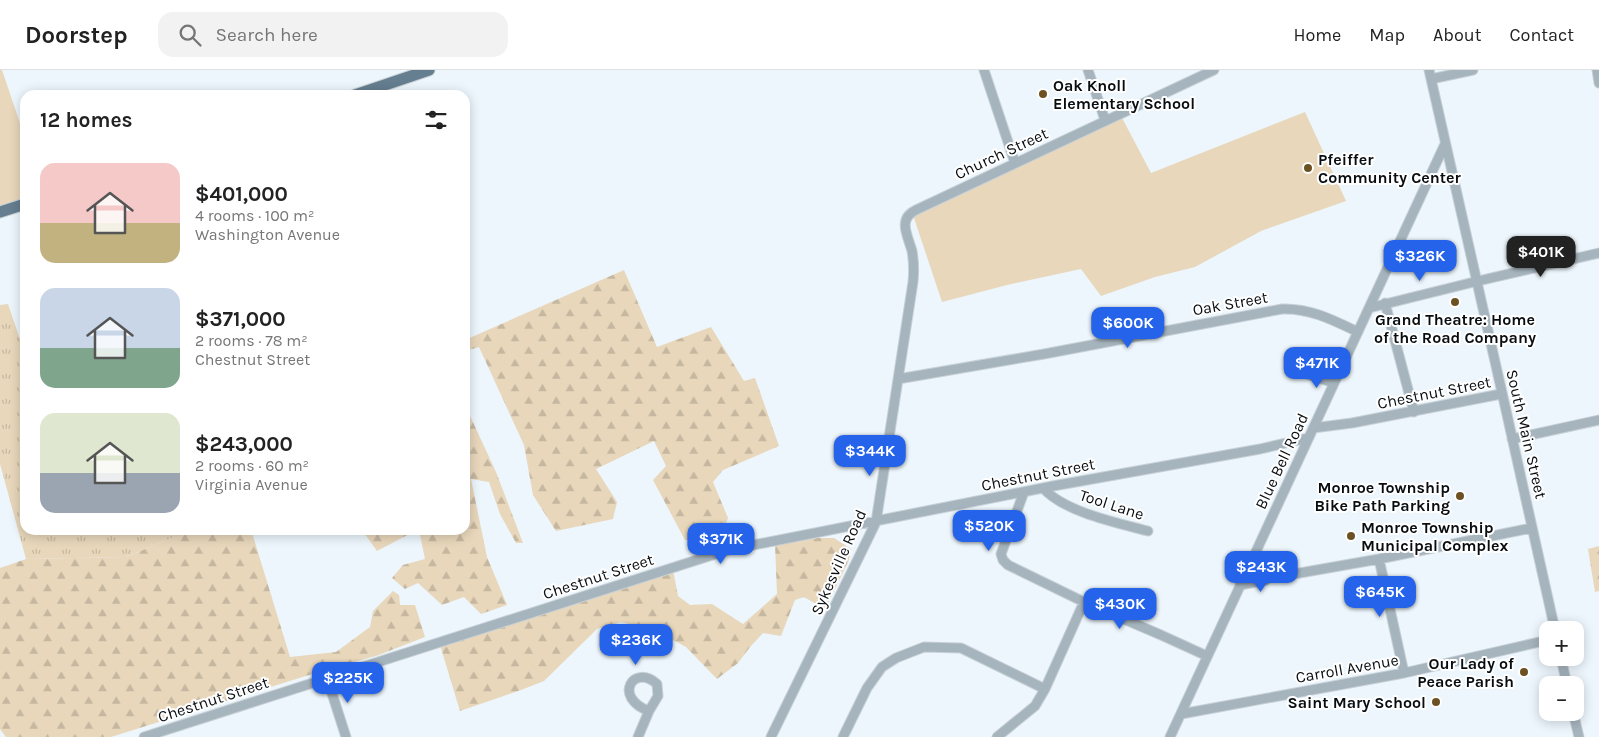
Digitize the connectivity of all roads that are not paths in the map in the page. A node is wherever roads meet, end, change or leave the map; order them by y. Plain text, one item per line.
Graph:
1 (429, 70) edge
2 (984, 70) edge
3 (1088, 70) edge
4 (1214, 70) edge
5 (1473, 70) edge
6 (1597, 70) edge
7 (1195, 74) edge
8 (1430, 74) edge
9 (1599, 83) edge
10 (370, 90) edge
11 (1105, 120) junction
12 (1445, 144) junction
13 (1015, 163) junction
14 (20, 206) edge
15 (0, 212) edge
16 (910, 212) joint
17 (1599, 253) edge
18 (1478, 280) junction
19 (1385, 303) junction
20 (1369, 308) junction
21 (1358, 332) junction
22 (1307, 374) dead end
23 (898, 379) junction
24 (1334, 384) junction
25 (1501, 394) junction
26 (1414, 412) junction
27 (1599, 420) edge
28 (1313, 428) junction
29 (1308, 438) junction
30 (1512, 438) junction
31 (1043, 488) junction
32 (1024, 492) junction
33 (876, 522) junction
34 (1532, 528) junction
35 (1148, 532) dead end
36 (1379, 558) junction
37 (1249, 566) junction
38 (1271, 576) junction
39 (1240, 585) junction
40 (1084, 602) junction
41 (1553, 621) edge
42 (1539, 642) edge
43 (1207, 656) junction
44 (1404, 673) junction
45 (326, 678) junction
46 (1045, 689) junction
47 (649, 711) dead end
48 (1181, 714) junction
49 (1575, 721) edge
50 (144, 737) edge
51 (346, 737) edge
52 (638, 737) edge
53 (771, 737) edge
54 (843, 737) edge
55 (997, 737) edge
56 (1170, 737) edge
57 (1579, 737) edge

1 - 10 main road
2 - 13 street
3 - 11 street
4 - 7 street, Church Street
5 - 8 street
6 - 9 street
7 - 11 street, Church Street
8 - 12 street, South Main Street
11 - 13 street, Church Street
12 - 18 street, South Main Street
12 - 20 street, Blue Bell Road
13 - 16 street, Church Street
14 - 15 main road
16 - 23 street, Sykesville Road
17 - 18 street
18 - 19 street
18 - 25 street, South Main Street
19 - 20 street
19 - 26 street
20 - 21 street, Blue Bell Road
21 - 23 street, Oak Street
21 - 24 street, Blue Bell Road
22 - 24 street
23 - 33 street, Sykesville Road
24 - 28 street, Blue Bell Road
25 - 26 street, Chestnut Street
25 - 30 street, South Main Street
26 - 28 street, Chestnut Street
27 - 30 street
28 - 29 street, Blue Bell Road
29 - 31 street, Chestnut Street
29 - 37 street, Blue Bell Road
30 - 34 street, South Main Street
31 - 32 street, Chestnut Street
31 - 35 street, Tool Lane
32 - 33 street, Chestnut Street
32 - 40 street
33 - 45 street, Chestnut Street
33 - 53 street, Sykesville Road
34 - 36 street
34 - 41 street, South Main Street
36 - 38 street
36 - 44 street
37 - 38 street
37 - 39 street, Blue Bell Road
38 - 39 street
39 - 43 street, Blue Bell Road
40 - 43 street
40 - 46 street
42 - 44 street, Carroll Avenue
43 - 48 street, Blue Bell Road
44 - 48 street, Carroll Avenue
45 - 50 street, Chestnut Street
45 - 51 street
46 - 54 street
46 - 55 street
47 - 52 street
48 - 56 street, Blue Bell Road
49 - 57 street

